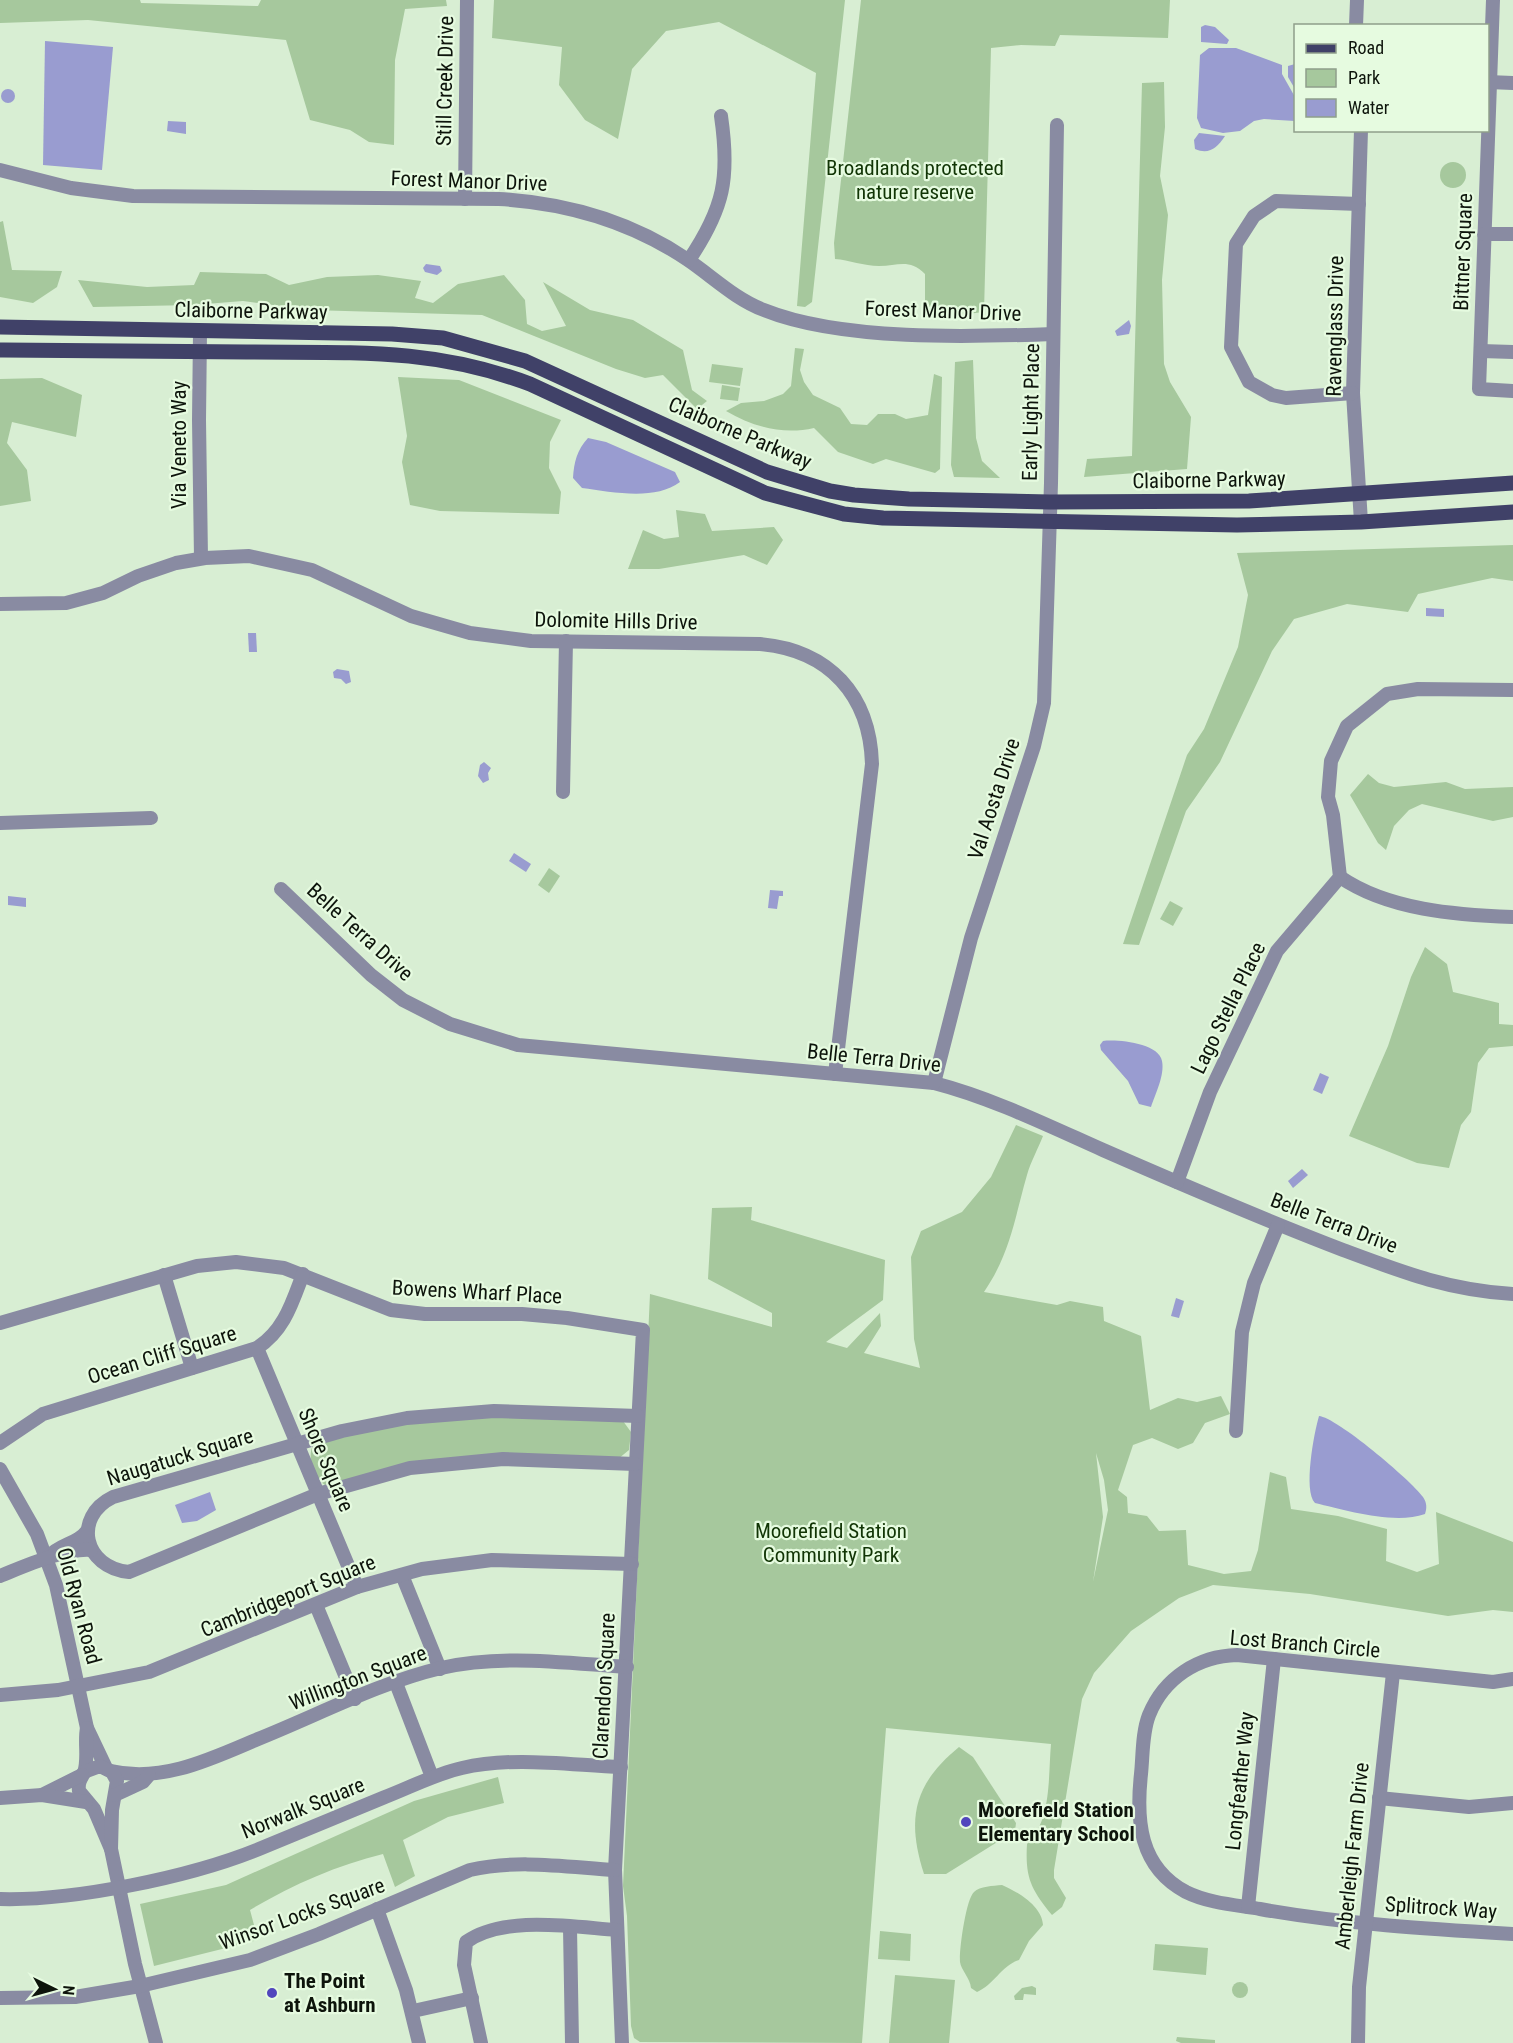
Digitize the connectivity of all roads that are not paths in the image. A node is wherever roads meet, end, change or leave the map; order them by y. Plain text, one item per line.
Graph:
1 (467, 0) edge
2 (1357, 0) edge
3 (1493, 0) edge
4 (1356, 24) edge
5 (1490, 82) edge
6 (1513, 83) edge
7 (1489, 107) edge
8 (721, 117) dead end
9 (1057, 125) dead end
10 (1361, 132) edge
11 (1488, 132) edge
12 (0, 170) edge
13 (465, 199) junction
14 (1359, 204) junction
15 (1484, 234) junction
16 (1513, 234) edge
17 (689, 260) junction
18 (0, 327) edge
19 (200, 332) junction
20 (1053, 334) junction
21 (0, 350) edge
22 (1480, 351) junction
23 (200, 352) junction
24 (1513, 352) edge
25 (1513, 391) edge
26 (1353, 393) junction
27 (1513, 483) edge
28 (1360, 495) junction
29 (1050, 502) junction
30 (1513, 512) edge
31 (1049, 521) junction
32 (1361, 522) junction
33 (201, 558) junction
34 (0, 604) edge
35 (566, 641) junction
36 (1513, 690) edge
37 (563, 792) dead end
38 (151, 818) dead end
39 (0, 823) edge
40 (1340, 877) junction
41 (281, 889) dead end
42 (1513, 917) edge
43 (835, 1074) junction
44 (934, 1083) junction
45 (1177, 1182) junction
46 (1278, 1225) junction
47 (303, 1274) junction
48 (164, 1275) junction
49 (1513, 1294) edge
50 (0, 1323) edge
51 (643, 1330) joint
52 (257, 1348) junction
53 (192, 1368) junction
54 (638, 1416) junction
55 (1236, 1431) dead end
56 (0, 1443) edge
57 (297, 1444) junction
58 (636, 1464) junction
59 (0, 1469) edge
60 (318, 1494) junction
61 (88, 1530) junction
62 (91, 1550) junction
63 (47, 1558) junction
64 (632, 1564) junction
65 (402, 1575) junction
66 (0, 1576) edge
67 (357, 1587) junction
68 (316, 1605) junction
69 (1274, 1659) junction
70 (627, 1667) junction
71 (440, 1669) junction
72 (1393, 1673) junction
73 (1513, 1679) edge
74 (396, 1683) junction
75 (79, 1687) junction
76 (0, 1695) edge
77 (355, 1699) junction
78 (87, 1728) junction
79 (621, 1767) junction
80 (108, 1770) junction
81 (83, 1774) junction
82 (148, 1775) junction
83 (432, 1777) junction
84 (42, 1796) junction
85 (115, 1797) junction
86 (0, 1798) edge
87 (1379, 1798) junction
88 (87, 1802) junction
89 (1513, 1803) edge
90 (111, 1849) junction
91 (615, 1870) junction
92 (118, 1886) junction
93 (0, 1899) edge
94 (1248, 1907) junction
95 (377, 1909) junction
96 (1365, 1924) junction
97 (570, 1928) junction
98 (617, 1930) junction
99 (1513, 1934) edge
100 (140, 1986) junction
101 (0, 1998) edge
102 (472, 1998) junction
103 (413, 2011) junction
104 (156, 2043) edge
105 (419, 2043) edge
106 (481, 2043) edge
107 (572, 2043) edge
108 (622, 2043) edge
109 (1358, 2043) edge

1 - 13 street, Still Creek Drive
2 - 4 street
3 - 5 street, Bittner Square
5 - 6 street
5 - 7 street, Bittner Square
8 - 17 street
9 - 20 street, Early Light Place
10 - 14 street, Ravenglass Drive
11 - 15 street, Bittner Square
12 - 13 street, Forest Manor Drive
13 - 17 street, Forest Manor Drive
14 - 26 street, Ravenglass Drive
14 - 26 street
15 - 16 street
15 - 22 street, Bittner Square
17 - 20 street, Forest Manor Drive
18 - 19 main road, Claiborne Parkway
19 - 23 street, Via Veneto Way
19 - 29 main road, Claiborne Parkway
20 - 29 street, Early Light Place
21 - 23 main road, Claiborne Parkway
22 - 24 street
22 - 25 street, Bittner Square
23 - 31 main road, Claiborne Parkway
23 - 33 street, Via Veneto Way
26 - 28 street, Ravenglass Drive
27 - 28 main road, Claiborne Parkway
28 - 29 main road, Claiborne Parkway
28 - 32 street, Ravenglass Drive
29 - 31 street, Early Light Place
30 - 32 main road, Claiborne Parkway
31 - 32 main road, Claiborne Parkway
31 - 44 street, Val Aosta Drive
33 - 34 street, Dolomite Hills Drive
33 - 35 street, Dolomite Hills Drive
35 - 37 street
35 - 43 street, Dolomite Hills Drive
36 - 40 street
38 - 39 street
40 - 42 street
40 - 45 street, Lago Stella Place
41 - 43 street, Belle Terra Drive
43 - 44 street, Belle Terra Drive
44 - 45 street, Belle Terra Drive
45 - 46 street, Belle Terra Drive
46 - 49 street, Belle Terra Drive
46 - 55 street
47 - 48 street, Bowens Wharf Place
47 - 51 street, Bowens Wharf Place
47 - 52 street, Ocean Cliff Square
48 - 50 street, Bowens Wharf Place
48 - 53 street
51 - 54 street, Clarendon Square
52 - 53 street, Ocean Cliff Square
52 - 57 street, Shore Square
53 - 56 street, Ocean Cliff Square
54 - 57 street, Naugatuck Square
54 - 58 street, Clarendon Square
57 - 60 street, Shore Square
57 - 61 street, Naugatuck Square
58 - 60 street
58 - 64 street, Clarendon Square
59 - 63 street, Old Ryan Road
60 - 62 street
60 - 67 street, Shore Square
61 - 62 street
61 - 63 street
62 - 63 street
63 - 66 street
63 - 75 street, Old Ryan Road
64 - 65 street, Cambridgeport Square
64 - 70 street, Clarendon Square
65 - 67 street, Cambridgeport Square
65 - 71 street
67 - 68 street, Cambridgeport Square
68 - 75 street, Cambridgeport Square
68 - 77 street
69 - 72 street, Lost Branch Circle
69 - 94 street, Longfeather Way
69 - 94 street, Lost Branch Circle
70 - 71 street, Willington Square
70 - 79 street, Clarendon Square
71 - 74 street, Willington Square
72 - 73 street, Lost Branch Circle
72 - 87 street, Amberleigh Farm Drive
74 - 77 street, Willington Square
74 - 83 street
75 - 76 street, Cambridgeport Square
75 - 78 street, Old Ryan Road
77 - 82 street, Willington Square
78 - 80 street, Old Ryan Road
78 - 81 street, Old Ryan Road
79 - 83 street, Norwalk Square
79 - 91 street, Clarendon Square
80 - 81 street
80 - 82 street, Willington Square
80 - 85 street, Old Ryan Road
81 - 84 street
81 - 88 street, Old Ryan Road
82 - 85 street, Willington Square
83 - 92 street, Norwalk Square
84 - 86 street
84 - 88 street
85 - 88 street
85 - 90 street, Old Ryan Road
87 - 89 street
87 - 96 street, Amberleigh Farm Drive
88 - 90 street, Old Ryan Road
90 - 92 street, Old Ryan Road
91 - 95 street, Winsor Locks Square
91 - 98 street, Clarendon Square
92 - 93 street, Norwalk Square
92 - 100 street, Old Ryan Road
94 - 96 street, Lost Branch Circle
95 - 100 street, Winsor Locks Square
95 - 103 street
96 - 99 street, Splitrock Way
96 - 109 street, Amberleigh Farm Drive
97 - 98 street
97 - 102 street
97 - 107 street
98 - 108 street, Clarendon Square
100 - 101 street, Winsor Locks Square
100 - 104 street, Old Ryan Road
102 - 103 street
102 - 106 street
103 - 105 street

